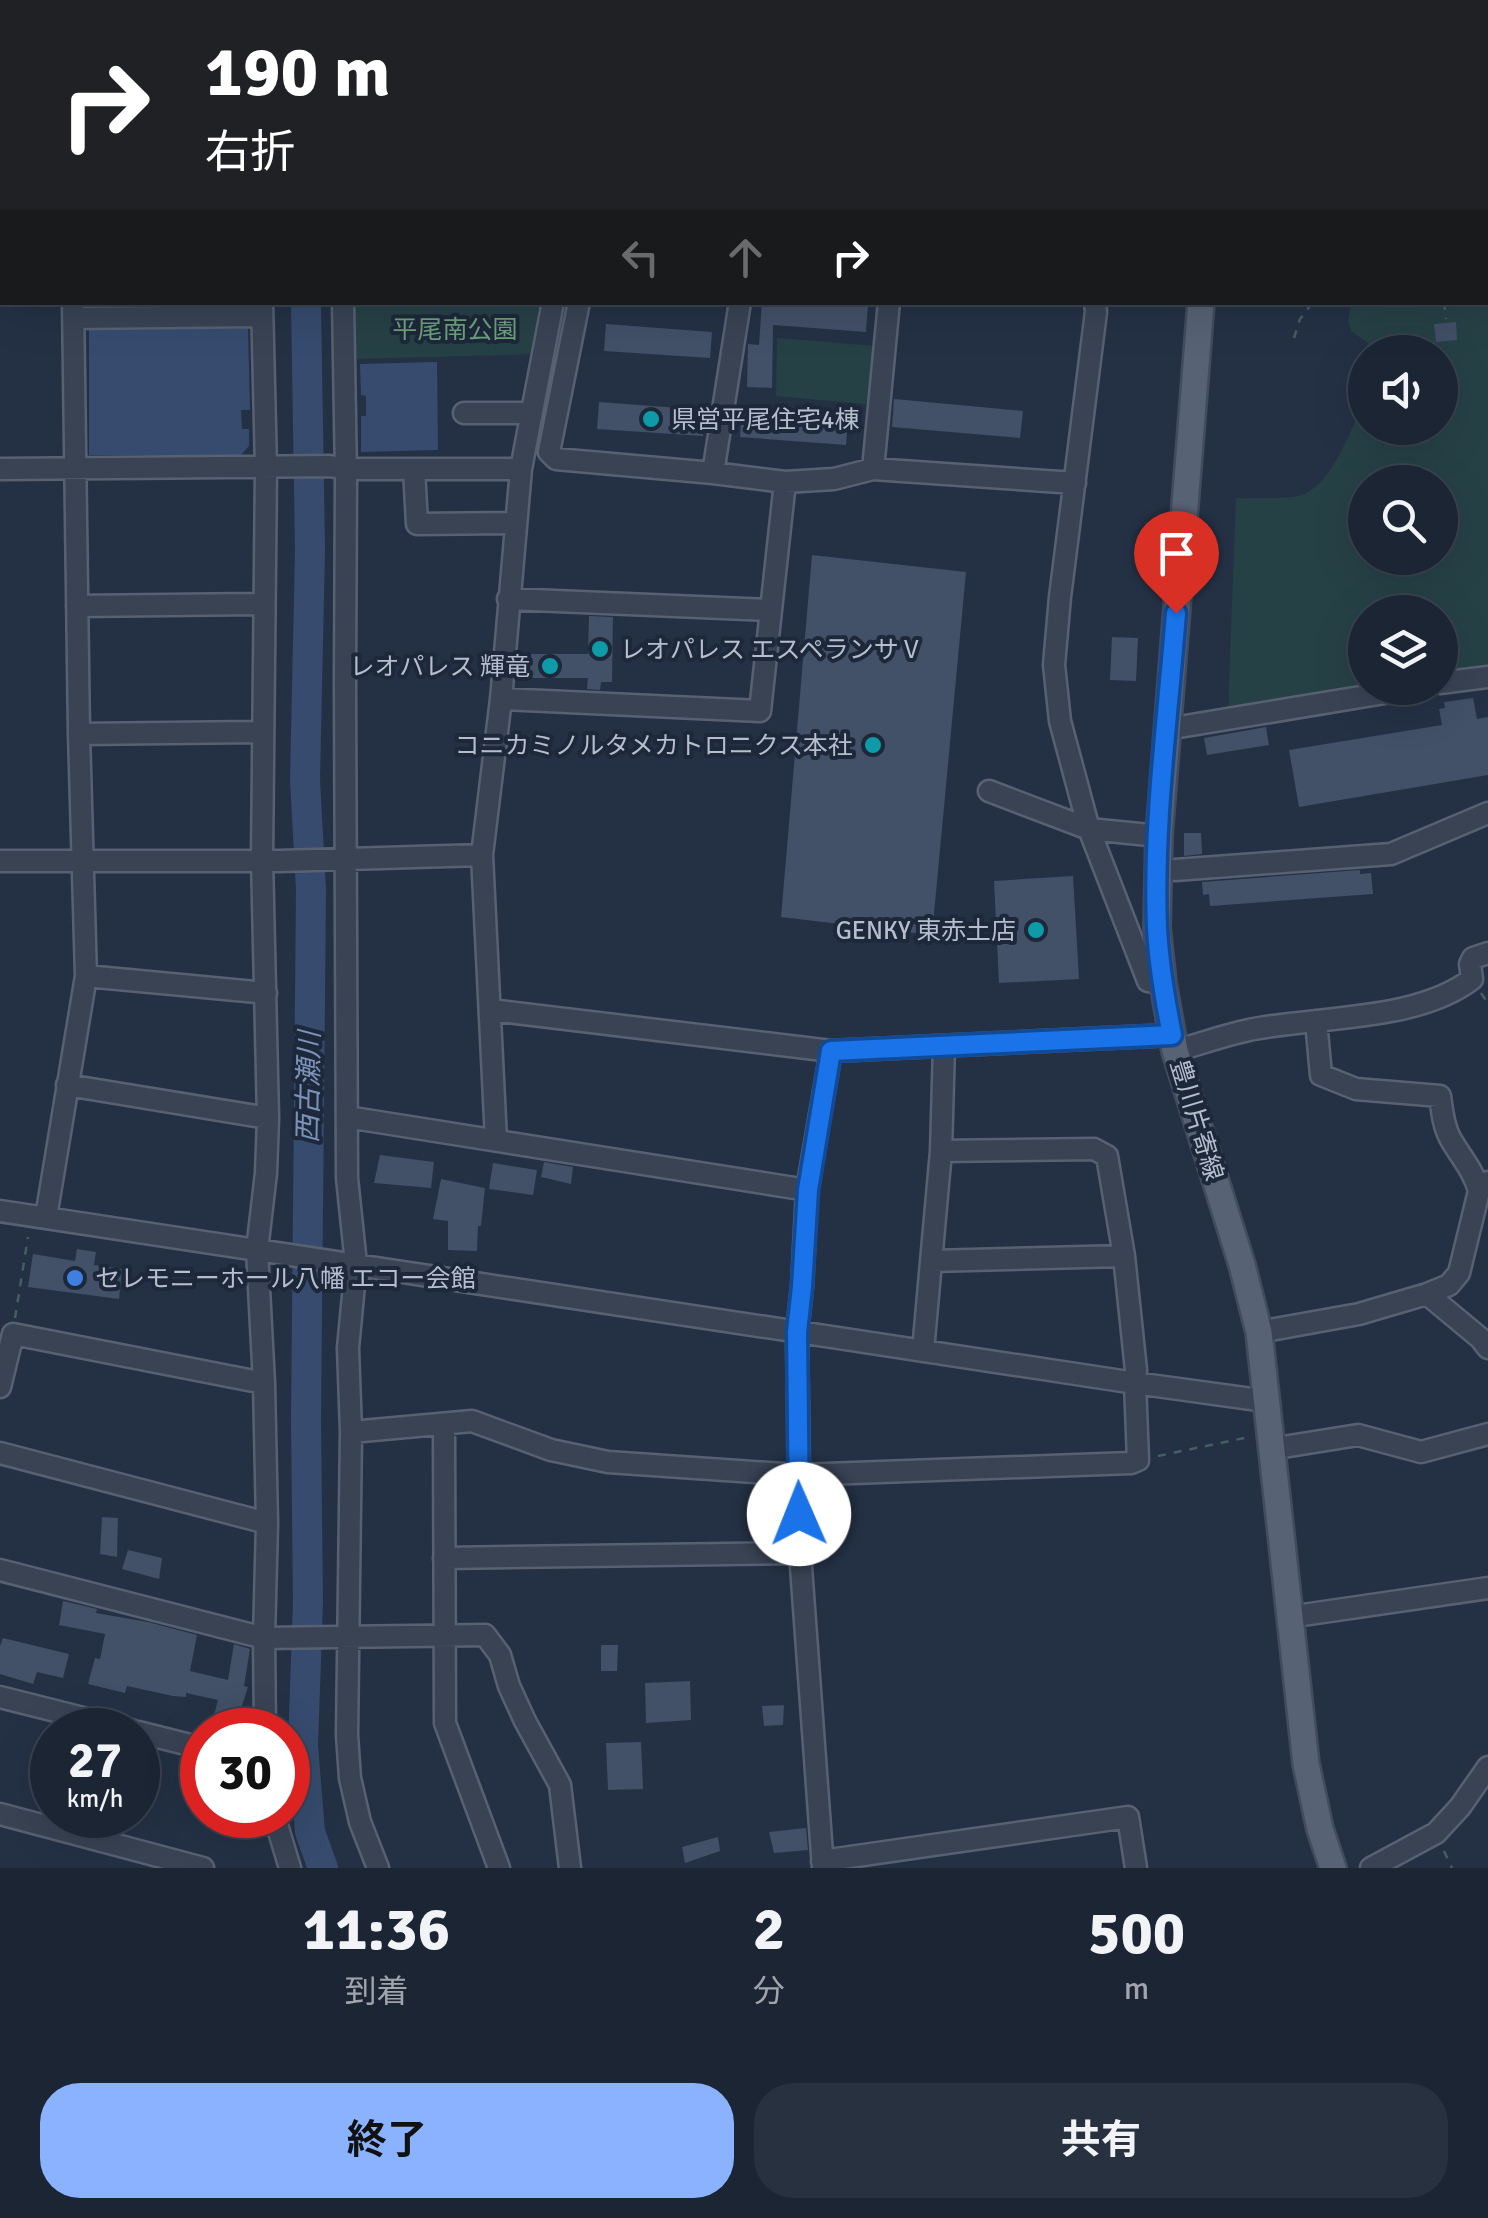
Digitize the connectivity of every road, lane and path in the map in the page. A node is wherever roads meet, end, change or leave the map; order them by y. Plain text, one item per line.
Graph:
1 (343, 305) edge
2 (551, 305) edge
3 (579, 305) edge
4 (740, 305) edge
5 (888, 305) edge
6 (1201, 305) edge
7 (1311, 305) edge
8 (1444, 305) edge
9 (1102, 306) edge
10 (262, 309) edge
11 (74, 310) edge
12 (1446, 319) dead end
13 (1294, 338) dead end
14 (464, 413) dead end
15 (531, 413) junction
16 (275, 466) junction
17 (74, 468) junction
18 (338, 468) junction
19 (521, 468) junction
20 (0, 469) edge
21 (414, 469) junction
22 (873, 470) junction
23 (713, 472) junction
24 (785, 482) junction
25 (1075, 483) junction
26 (516, 523) junction
27 (508, 600) junction
28 (264, 604) junction
29 (77, 606) junction
30 (770, 610) junction
31 (1488, 678) edge
32 (1458, 681) edge
33 (1348, 699) edge
34 (501, 700) junction
35 (1167, 729) junction
36 (263, 732) junction
37 (79, 734) junction
38 (989, 792) dead end
39 (1488, 813) edge
40 (1089, 828) junction
41 (1158, 836) junction
42 (482, 856) junction
43 (339, 859) junction
44 (82, 860) junction
45 (271, 860) junction
46 (0, 861) edge
47 (1174, 870) dead end
48 (1488, 954) edge
49 (86, 976) junction
50 (1162, 983) junction
51 (266, 994) junction
52 (491, 1010) junction
53 (1316, 1021) junction
54 (1173, 1043) junction
55 (944, 1046) junction
56 (831, 1051) junction
57 (67, 1085) junction
58 (346, 1117) junction
59 (268, 1118) junction
60 (496, 1140) junction
61 (941, 1151) junction
62 (1484, 1186) edge
63 (808, 1190) junction
64 (0, 1210) edge
65 (39, 1216) junction
66 (257, 1250) junction
67 (1124, 1256) junction
68 (932, 1261) junction
69 (356, 1264) junction
70 (1427, 1294) junction
71 (797, 1332) junction
72 (1258, 1332) junction
73 (12, 1334) junction
74 (1488, 1348) edge
75 (923, 1351) junction
76 (264, 1383) junction
77 (1135, 1383) junction
78 (0, 1387) edge
79 (1266, 1401) junction
80 (444, 1425) junction
81 (351, 1432) junction
82 (1488, 1434) edge
83 (1271, 1441) junction
84 (0, 1453) edge
85 (1138, 1460) junction
86 (798, 1475) junction
87 (267, 1523) junction
88 (800, 1553) junction
89 (444, 1558) junction
90 (0, 1570) edge
91 (1488, 1588) edge
92 (1290, 1618) junction
93 (444, 1635) junction
94 (274, 1639) junction
95 (342, 1639) junction
96 (0, 1697) edge
97 (43, 1708) edge
98 (267, 1708) edge
99 (1488, 1767) edge
100 (0, 1814) edge
101 (279, 1838) edge
102 (823, 1865) edge
103 (203, 1868) edge
104 (290, 1868) edge
105 (378, 1868) edge
106 (499, 1868) edge
107 (570, 1868) edge
108 (1136, 1868) edge
109 (1333, 1868) edge
110 (1371, 1868) edge

1 - 18 street
2 - 15 street
3 - 23 street
4 - 23 street
5 - 22 street
6 - 35 main road, 豊川片寄線
7 - 13 path
8 - 12 path
9 - 25 street
10 - 11 street
10 - 16 street
11 - 17 street
14 - 15 street
15 - 19 street
16 - 17 street
16 - 18 street
16 - 28 street
17 - 20 street
17 - 29 street
18 - 21 street
18 - 43 street
19 - 21 street
19 - 26 street
21 - 26 street
22 - 24 street
22 - 25 street
23 - 24 street
24 - 30 street
25 - 40 street
26 - 27 street
27 - 30 street
27 - 34 street
28 - 29 street
28 - 36 street
29 - 37 street
30 - 34 street
31 - 32 street
33 - 35 street
34 - 42 street
35 - 41 main road, 豊川片寄線
36 - 37 street
36 - 45 street
37 - 44 street
38 - 40 street
39 - 47 street
40 - 41 street
40 - 50 street
41 - 50 main road, 豊川片寄線
42 - 43 street
42 - 52 street
43 - 45 street
43 - 58 street
44 - 45 street
44 - 46 street
44 - 49 street
45 - 51 street
48 - 53 street
49 - 51 street
49 - 57 street
50 - 54 main road, 豊川片寄線
51 - 59 street
52 - 56 street
52 - 60 street
53 - 54 street
53 - 62 street
54 - 55 street
54 - 72 main road, 豊川片寄線
55 - 56 street
55 - 61 street
56 - 63 street
57 - 59 street
57 - 65 street
58 - 60 street
58 - 69 street
59 - 66 street
60 - 63 street
61 - 67 street
61 - 68 street
62 - 70 street
63 - 71 street
64 - 65 street
65 - 66 street
65 - 73 path
66 - 69 street
66 - 76 street
67 - 68 street
67 - 77 street
68 - 75 street
69 - 71 street
69 - 81 street
70 - 72 street
70 - 74 street
71 - 75 street
71 - 86 street
72 - 79 main road, 豊川片寄線
73 - 76 street
73 - 78 street
75 - 77 street
76 - 87 street
77 - 79 street
77 - 85 street
79 - 83 main road, 豊川片寄線
80 - 81 street
80 - 86 street
80 - 89 street
81 - 95 street
82 - 83 street
83 - 85 path
83 - 92 main road, 豊川片寄線
84 - 87 street
85 - 86 street
86 - 88 street
87 - 94 street
88 - 89 street
88 - 102 street
89 - 93 street
90 - 94 street
91 - 92 street
92 - 109 main road, 豊川片寄線
93 - 95 street
93 - 106 street
93 - 107 street
94 - 95 street
94 - 98 street
95 - 105 street
96 - 97 street
99 - 110 street
100 - 103 street
101 - 104 street
102 - 108 street

